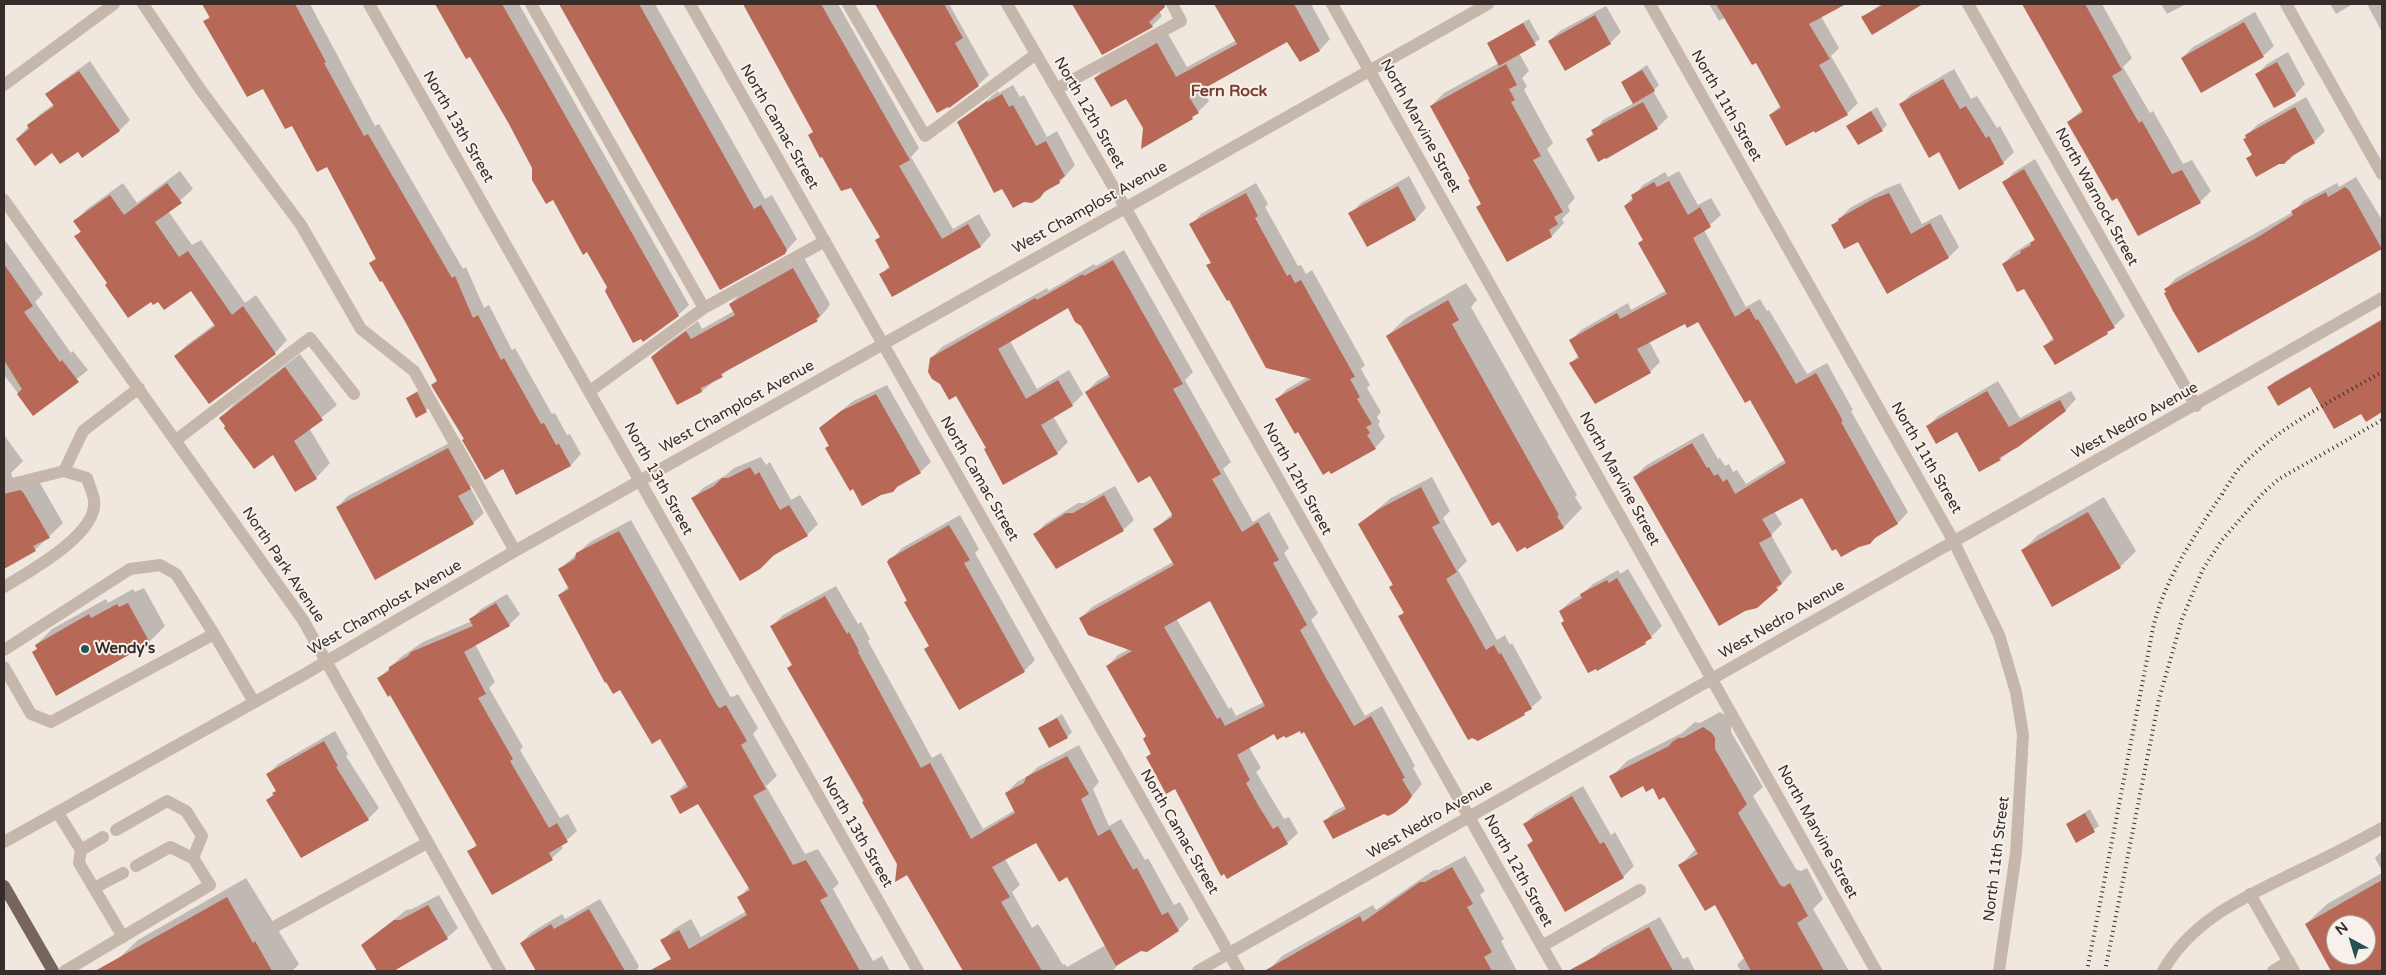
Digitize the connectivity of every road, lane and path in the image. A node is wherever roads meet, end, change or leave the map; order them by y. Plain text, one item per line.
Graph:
1 (114, 4) edge
2 (142, 4) edge
3 (369, 4) edge
4 (531, 4) edge
5 (690, 4) edge
6 (848, 4) edge
7 (1007, 4) edge
8 (1172, 4) edge
9 (1332, 4) edge
10 (1488, 4) edge
11 (1650, 4) edge
12 (1968, 4) edge
13 (2286, 4) edge
14 (1036, 54) junction
15 (1370, 70) junction
16 (4, 84) edge
17 (1056, 89) junction
18 (2382, 174) edge
19 (4, 200) edge
20 (1125, 207) junction
21 (825, 241) junction
22 (2382, 298) edge
23 (704, 308) junction
24 (884, 344) junction
25 (139, 388) junction
26 (590, 391) junction
27 (354, 394) dead end
28 (2196, 406) junction
29 (176, 440) junction
30 (64, 471) junction
31 (640, 481) junction
32 (4, 486) edge
33 (1954, 540) junction
34 (514, 551) junction
35 (4, 587) edge
36 (214, 634) junction
37 (4, 650) edge
38 (326, 662) junction
39 (4, 667) edge
40 (1713, 678) junction
41 (254, 702) junction
42 (58, 813) junction
43 (1468, 816) junction
44 (2382, 828) edge
45 (116, 830) dead end
46 (103, 837) dead end
47 (4, 842) edge
48 (427, 843) junction
49 (81, 850) junction
50 (193, 858) junction
51 (136, 866) dead end
52 (122, 873) dead end
53 (4, 886) edge
54 (94, 888) junction
55 (1640, 890) dead end
56 (2250, 894) junction
57 (274, 927) dead end
58 (123, 937) junction
59 (1542, 946) junction
60 (1230, 954) junction
61 (2292, 966) edge
62 (53, 971) edge
63 (66, 971) edge
64 (500, 971) edge
65 (918, 971) edge
66 (1198, 971) edge
67 (1240, 971) edge
68 (1556, 971) edge
69 (1876, 971) edge
70 (1999, 971) edge
71 (2163, 971) edge
72 (2273, 971) edge

1 - 16 street
2 - 34 street
3 - 26 street, North 13th Street
4 - 23 street
5 - 21 street, North Camac Street
6 - 14 street
7 - 14 street, North 12th Street
8 - 17 street
9 - 15 street, North Marvine Street
10 - 15 street, West Champlost Avenue
11 - 33 street, North 11th Street
12 - 28 street, North Warnock Street
13 - 18 street
14 - 17 street, North 12th Street
15 - 20 street, West Champlost Avenue
15 - 40 street, North Marvine Street
17 - 20 street, North 12th Street
19 - 25 street, North Park Avenue
20 - 24 street, West Champlost Avenue
20 - 43 street, North 12th Street
21 - 23 street
21 - 24 street, North Camac Street
22 - 28 street, West Nedro Avenue
23 - 26 street
24 - 31 street, West Champlost Avenue
24 - 60 street, North Camac Street
25 - 29 street, North Park Avenue
25 - 30 street
26 - 31 street, North 13th Street
27 - 29 street
28 - 33 street, West Nedro Avenue
29 - 38 street, North Park Avenue
30 - 32 street
30 - 35 street
31 - 34 street, West Champlost Avenue
31 - 65 street, North 13th Street
33 - 40 street, West Nedro Avenue
33 - 70 street, North 11th Street
34 - 38 street, West Champlost Avenue
36 - 37 street
36 - 39 street
36 - 41 street
38 - 41 street, West Champlost Avenue
38 - 48 street, North Park Avenue
40 - 43 street, West Nedro Avenue
40 - 69 street, North Marvine Street
41 - 42 street, West Champlost Avenue
42 - 47 street, West Champlost Avenue
42 - 49 street
43 - 59 street, North 12th Street
43 - 60 street, West Nedro Avenue
44 - 56 street
45 - 50 street
46 - 49 street
48 - 57 street
48 - 64 street, North Park Avenue
49 - 54 street
50 - 51 street
50 - 58 street
52 - 54 street
53 - 62 main road
54 - 58 street
55 - 59 street
56 - 61 street
56 - 71 street
58 - 63 street
59 - 68 street, North 12th Street
60 - 66 street, West Nedro Avenue
60 - 67 street, North Camac Street
61 - 72 street

